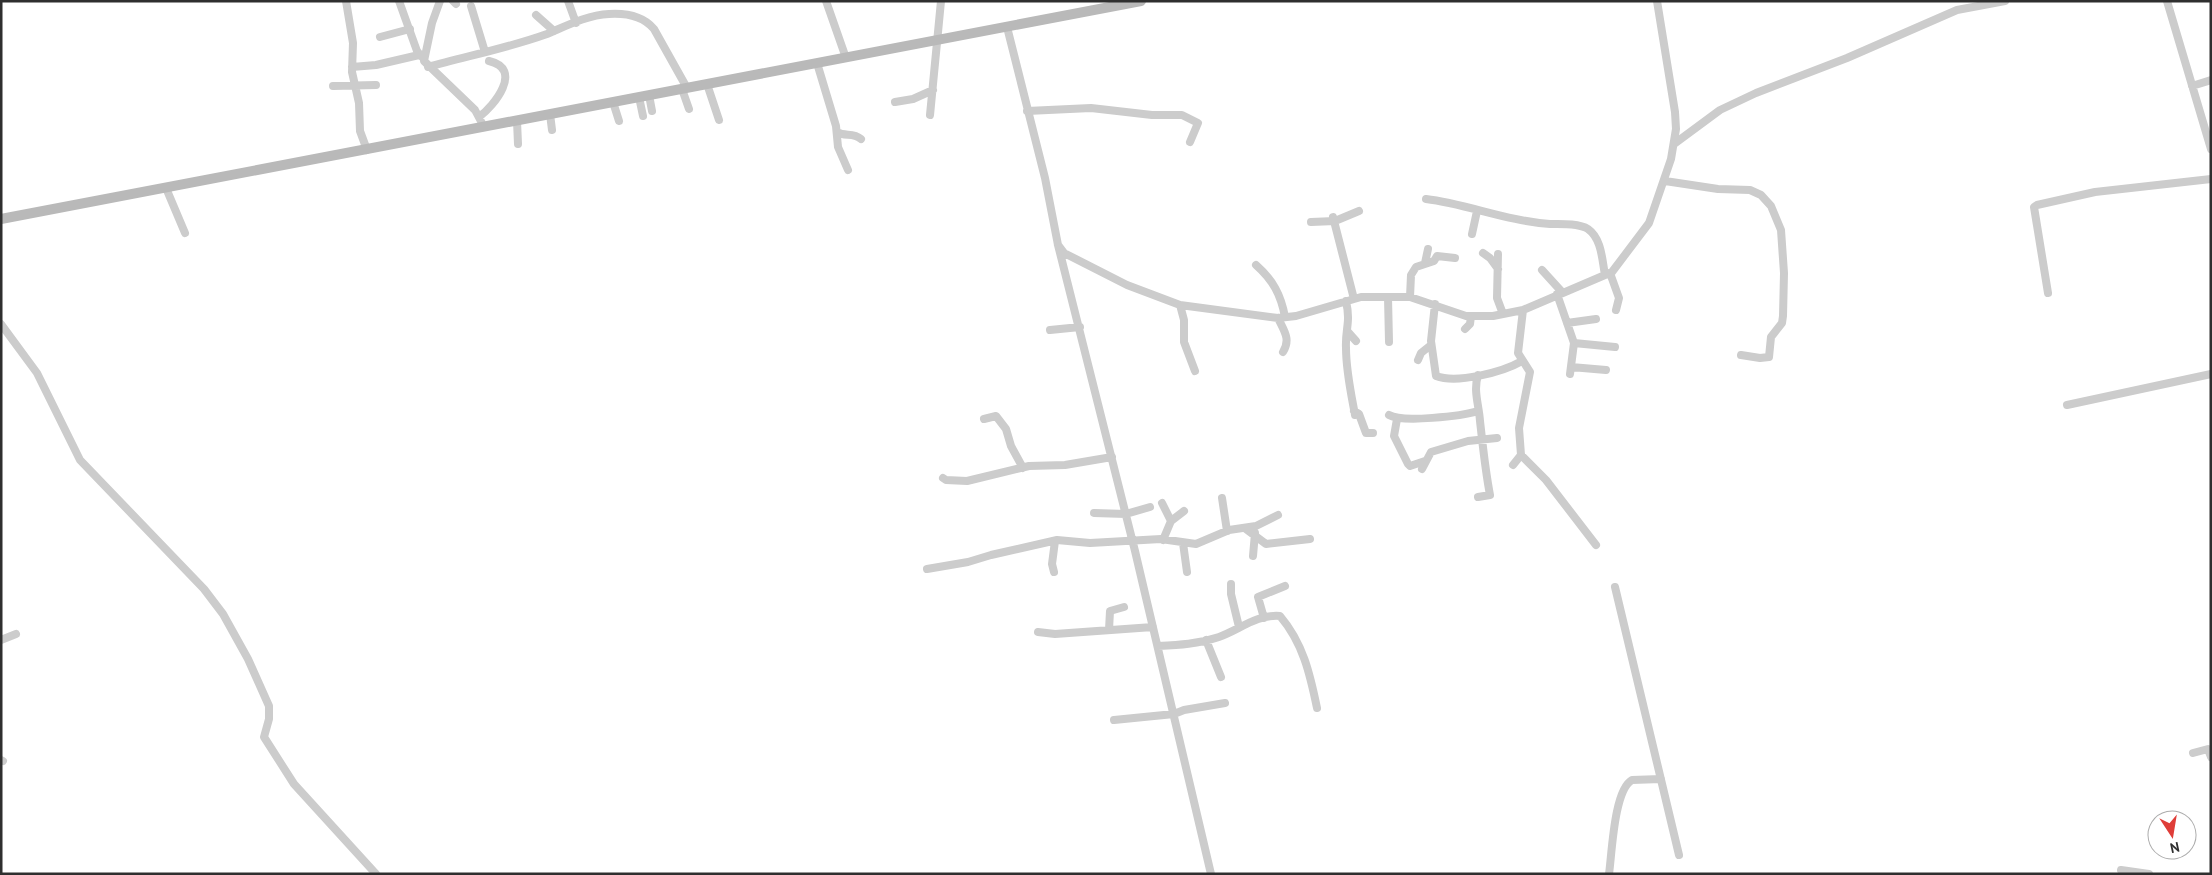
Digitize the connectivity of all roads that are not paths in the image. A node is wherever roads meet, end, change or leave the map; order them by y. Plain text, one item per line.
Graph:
1 (346, 1) edge
2 (399, 1) edge
3 (440, 1) edge
4 (568, 1) edge
5 (826, 1) edge
6 (941, 1) edge
7 (1141, 1) edge
8 (1657, 1) edge
9 (2005, 1) edge
10 (2167, 1) edge
11 (471, 6) dead end
12 (536, 15) dead end
13 (576, 23) junction
14 (1007, 27) junction
15 (410, 30) junction
16 (554, 30) junction
17 (380, 37) dead end
18 (939, 40) junction
19 (485, 52) junction
20 (421, 56) junction
21 (846, 58) junction
22 (489, 62) dead end
23 (817, 63) junction
24 (352, 67) junction
25 (428, 67) junction
26 (2211, 80) edge
27 (707, 84) junction
28 (355, 85) junction
29 (376, 85) dead end
30 (333, 86) dead end
31 (2192, 86) junction
32 (685, 89) junction
33 (933, 90) junction
34 (644, 96) junction
35 (613, 102) junction
36 (895, 102) dead end
37 (689, 110) dead end
38 (652, 111) dead end
39 (1027, 111) junction
40 (550, 114) junction
41 (930, 115) dead end
42 (643, 116) dead end
43 (479, 117) junction
44 (719, 120) dead end
45 (517, 121) junction
46 (619, 122) dead end
47 (484, 127) junction
48 (552, 130) dead end
49 (837, 132) junction
50 (861, 139) dead end
51 (2209, 139) edge
52 (1190, 142) dead end
53 (518, 144) dead end
54 (1674, 144) junction
55 (2211, 149) edge
56 (367, 150) junction
57 (848, 170) dead end
58 (2211, 179) edge
59 (1665, 181) junction
60 (166, 188) junction
61 (1426, 199) dead end
62 (1359, 211) dead end
63 (1477, 211) junction
64 (1, 219) edge
65 (1334, 219) junction
66 (1312, 222) dead end
67 (185, 233) dead end
68 (1472, 234) dead end
69 (1058, 246) junction
70 (1428, 249) dead end
71 (1483, 253) dead end
72 (1498, 254) dead end
73 (1455, 258) dead end
74 (1425, 263) junction
75 (1256, 265) dead end
76 (1498, 270) junction
77 (1542, 270) dead end
78 (1607, 274) junction
79 (1559, 293) junction
80 (2048, 293) dead end
81 (1388, 297) junction
82 (1410, 297) junction
83 (1354, 299) junction
84 (1346, 301) junction
85 (1435, 304) junction
86 (1180, 305) junction
87 (1523, 310) junction
88 (1616, 310) dead end
89 (1503, 314) junction
90 (1472, 316) junction
91 (1281, 317) junction
92 (1596, 319) dead end
93 (1566, 322) junction
94 (1, 324) edge
95 (1080, 327) junction
96 (1465, 329) dead end
97 (1050, 330) dead end
98 (1348, 332) junction
99 (1356, 341) dead end
100 (1389, 342) dead end
101 (1574, 343) junction
102 (1431, 345) junction
103 (1615, 347) dead end
104 (1283, 352) dead end
105 (1740, 355) dead end
106 (1418, 360) dead end
107 (1522, 361) junction
108 (1606, 370) dead end
109 (1195, 371) dead end
110 (2211, 374) edge
111 (1478, 375) junction
112 (2067, 405) dead end
113 (1478, 411) junction
114 (1389, 415) dead end
115 (984, 418) dead end
116 (1397, 419) junction
117 (1373, 433) dead end
118 (1497, 438) dead end
119 (1481, 440) junction
120 (1521, 455) junction
121 (1112, 457) junction
122 (1425, 461) junction
123 (1513, 465) dead end
124 (1023, 468) junction
125 (1422, 469) dead end
126 (943, 478) dead end
127 (1478, 497) dead end
128 (1222, 498) dead end
129 (1162, 503) dead end
130 (1150, 507) dead end
131 (1184, 511) dead end
132 (1094, 513) dead end
133 (1126, 514) junction
134 (1278, 516) dead end
135 (1172, 521) junction
136 (1256, 526) junction
137 (1246, 528) junction
138 (1227, 531) junction
139 (1255, 537) junction
140 (1310, 539) dead end
141 (1132, 540) junction
142 (1163, 540) junction
143 (1054, 541) junction
144 (1183, 543) junction
145 (1596, 545) dead end
146 (1253, 556) dead end
147 (927, 569) dead end
148 (1054, 572) dead end
149 (1187, 572) dead end
150 (1231, 584) dead end
151 (1285, 586) dead end
152 (1615, 587) dead end
153 (1124, 607) dead end
154 (1264, 618) junction
155 (1153, 627) junction
156 (1239, 627) junction
157 (1109, 630) junction
158 (1038, 632) dead end
159 (16, 634) dead end
160 (1, 640) edge
161 (1206, 640) junction
162 (1158, 646) junction
163 (1221, 677) dead end
164 (1225, 703) dead end
165 (1317, 708) dead end
166 (1174, 714) junction
167 (1114, 720) dead end
168 (2193, 753) dead end
169 (2211, 757) edge
170 (1661, 779) junction
171 (1679, 855) dead end
172 (2121, 870) dead end
173 (376, 874) edge
174 (1211, 874) edge
175 (1609, 874) edge
176 (2149, 874) edge

1 - 24 street
2 - 15 street
3 - 20 street
4 - 13 street
5 - 21 street
6 - 18 street
7 - 14 street
8 - 54 street
9 - 54 street
10 - 31 street
11 - 19 street
12 - 16 street
13 - 16 street
13 - 32 street
14 - 18 street
14 - 39 street
15 - 17 street
15 - 20 street
16 - 19 street
18 - 21 street
18 - 33 street
19 - 25 street
20 - 24 street
20 - 25 street
21 - 23 street
22 - 43 street
23 - 27 street
23 - 49 street
24 - 28 street
25 - 43 street
26 - 31 street
27 - 32 street
27 - 44 street
28 - 29 street
28 - 30 street
28 - 56 street
31 - 51 street
32 - 34 street
32 - 37 street
33 - 36 street
33 - 41 street
34 - 35 street
34 - 38 street
34 - 42 street
35 - 40 street
35 - 46 street
39 - 52 street
39 - 69 street
40 - 45 street
40 - 48 street
43 - 47 street
45 - 47 street
45 - 53 street
47 - 56 street
49 - 50 street
49 - 57 street
51 - 55 street
54 - 59 street
56 - 60 street
58 - 80 street
59 - 78 street
59 - 105 street
60 - 64 street
60 - 67 street
61 - 63 street
62 - 65 street
63 - 68 street
63 - 78 street
65 - 66 street
65 - 83 street
69 - 86 street
69 - 95 street
70 - 74 street
71 - 76 street
72 - 76 street
73 - 74 street
74 - 82 street
75 - 91 street
76 - 89 street
77 - 79 street
78 - 79 street
78 - 88 street
79 - 87 street
79 - 93 street
81 - 82 street
81 - 83 street
81 - 100 street
82 - 85 street
83 - 84 street
84 - 91 street
84 - 98 street
85 - 90 street
85 - 102 street
86 - 91 street
86 - 109 street
87 - 89 street
87 - 107 street
89 - 90 street
90 - 96 street
91 - 104 street
92 - 93 street
93 - 101 street
94 - 173 street
95 - 97 street
95 - 121 street
98 - 99 street
98 - 117 street
101 - 103 street
101 - 108 street
102 - 106 street
102 - 111 street
107 - 111 street
107 - 120 street
110 - 112 street
111 - 113 street
113 - 116 street
113 - 119 street
114 - 116 street
115 - 124 street
116 - 122 street
118 - 119 street
119 - 122 street
119 - 127 street
120 - 123 street
120 - 145 street
121 - 124 street
121 - 133 street
122 - 125 street
124 - 126 street
128 - 138 street
129 - 135 street
130 - 133 street
131 - 135 street
132 - 133 street
133 - 141 street
134 - 136 street
135 - 142 street
136 - 137 street
136 - 139 street
137 - 138 street
137 - 139 street
138 - 144 street
139 - 140 street
139 - 146 street
141 - 142 street
141 - 143 street
141 - 155 street
142 - 144 street
143 - 147 street
143 - 148 street
144 - 149 street
150 - 156 street
151 - 154 street
152 - 170 street
153 - 157 street
154 - 156 street
154 - 165 street
155 - 157 street
155 - 162 street
156 - 161 street
157 - 158 street
159 - 160 street
161 - 162 street
161 - 163 street
162 - 166 street
164 - 166 street
166 - 167 street
166 - 174 street
168 - 169 street
170 - 171 street
170 - 175 street
172 - 176 street

